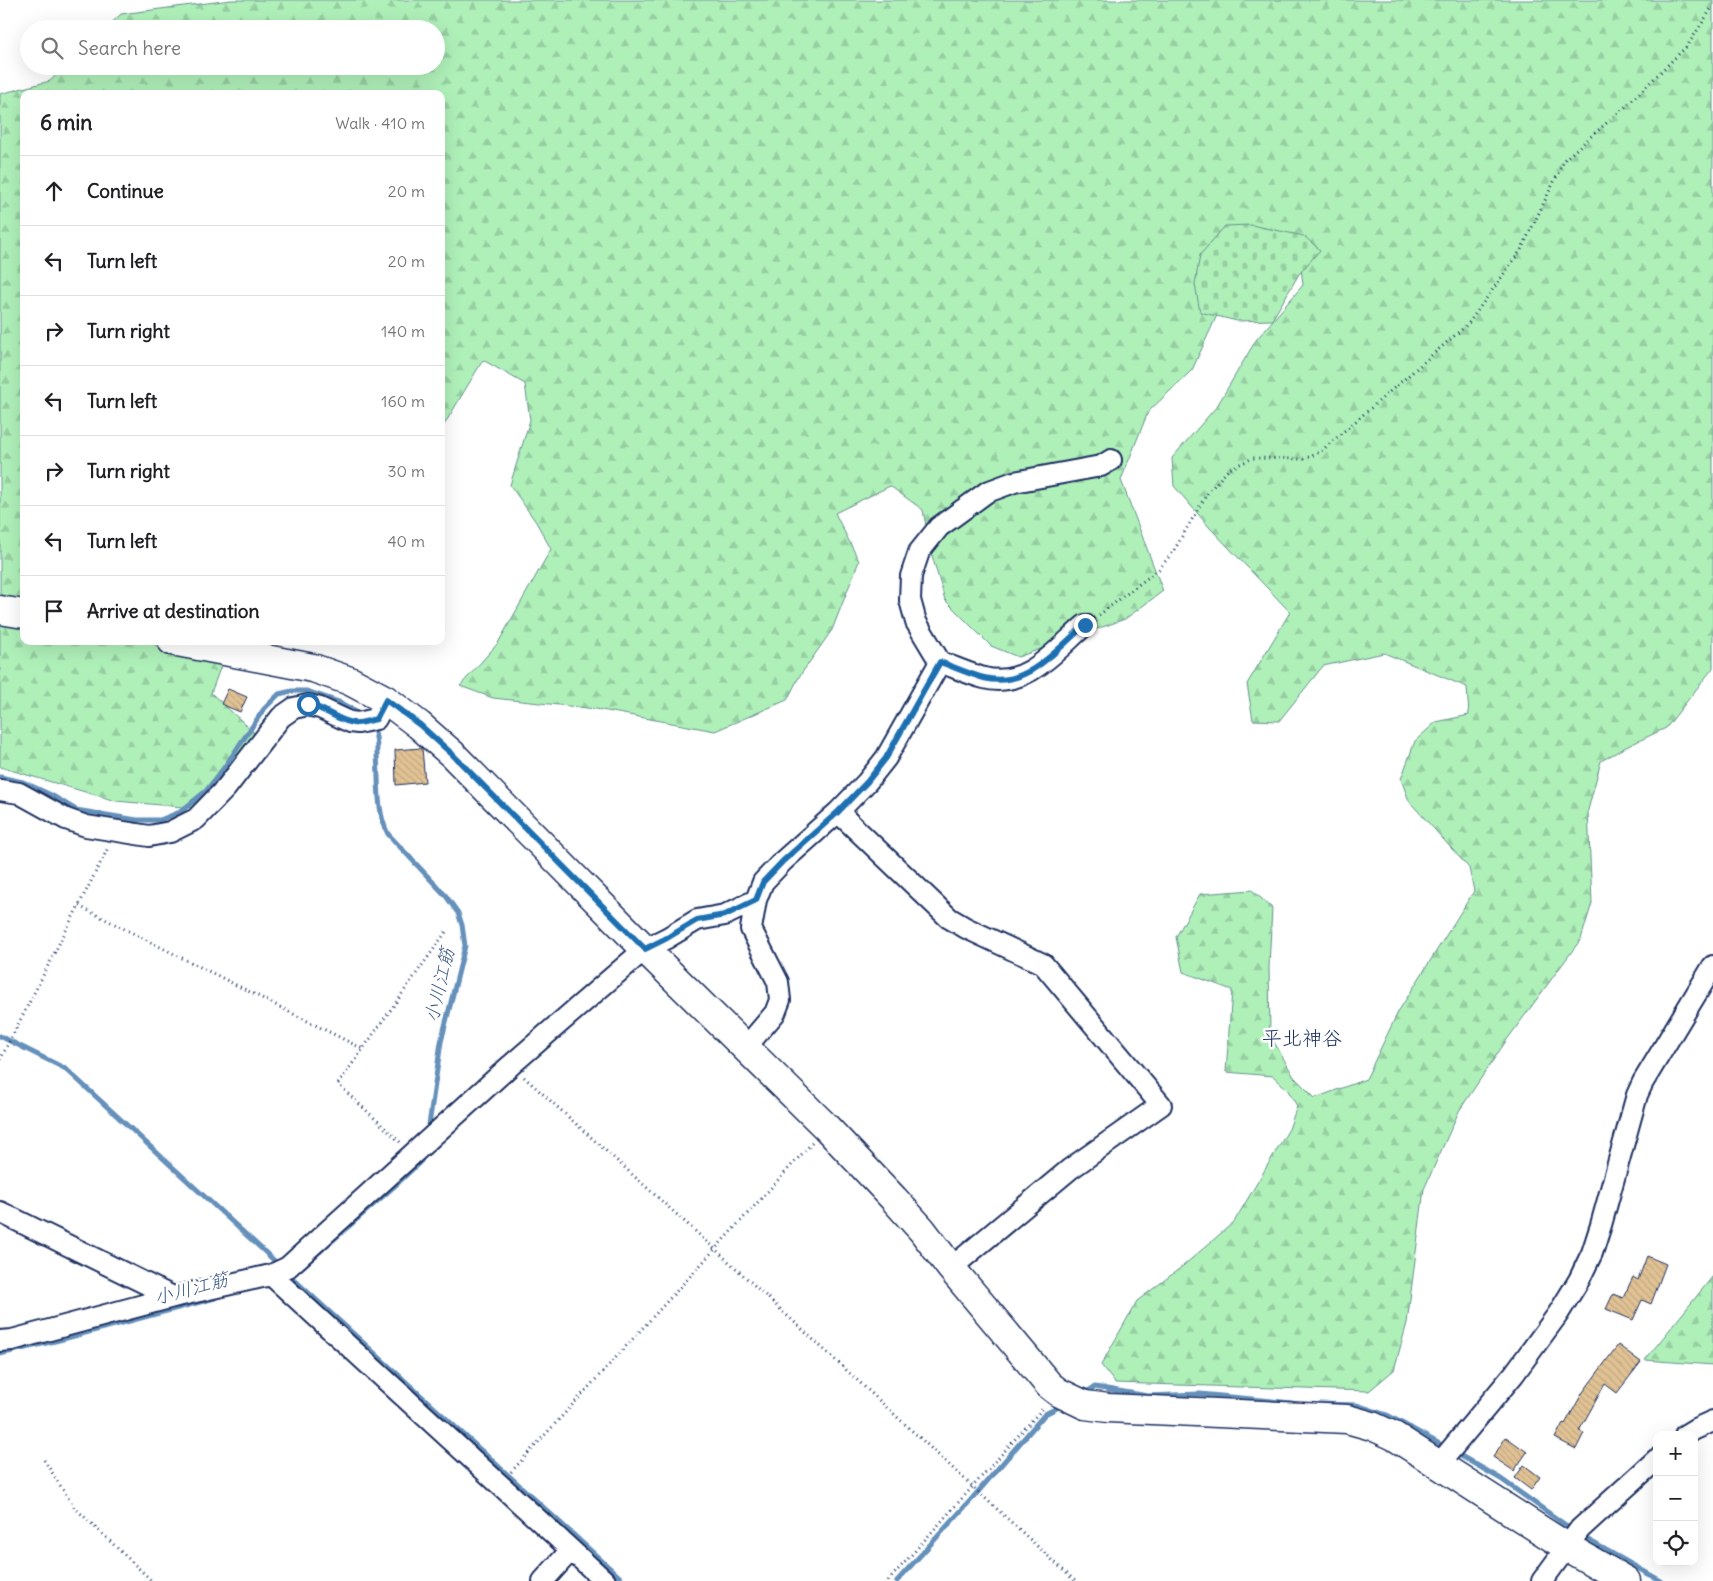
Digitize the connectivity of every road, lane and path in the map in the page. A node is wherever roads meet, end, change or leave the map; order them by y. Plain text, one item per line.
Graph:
1 (1713, 6) edge
2 (1111, 460) dead end
3 (0, 610) edge
4 (20, 613) edge
5 (1085, 625) joint
6 (193, 645) edge
7 (940, 662) junction
8 (373, 714) junction
9 (0, 790) edge
10 (838, 812) junction
11 (116, 832) junction
12 (756, 900) junction
13 (79, 906) junction
14 (448, 929) dead end
15 (645, 949) junction
16 (1713, 966) edge
17 (746, 1047) junction
18 (363, 1049) junction
19 (0, 1060) edge
20 (511, 1066) junction
21 (826, 1127) junction
22 (417, 1151) junction
23 (0, 1212) edge
24 (715, 1249) junction
25 (950, 1268) junction
26 (279, 1276) junction
27 (173, 1297) junction
28 (0, 1341) edge
29 (1058, 1392) junction
30 (1713, 1421) edge
31 (1691, 1431) edge
32 (1445, 1455) junction
33 (44, 1460) dead end
34 (1653, 1462) edge
35 (514, 1469) dead end
36 (972, 1486) junction
37 (1574, 1538) junction
38 (571, 1550) junction
39 (152, 1581) edge
40 (543, 1581) edge
41 (605, 1581) edge
42 (888, 1581) edge
43 (1075, 1581) edge
44 (1542, 1581) edge
45 (1626, 1581) edge

1 - 5 path
2 - 7 street
3 - 4 street
5 - 7 street
6 - 8 street
7 - 10 street
8 - 11 street
8 - 15 street
9 - 11 street
10 - 12 street
10 - 25 street
11 - 13 path
12 - 15 street
12 - 17 street
13 - 18 path
13 - 19 path
14 - 18 path
15 - 17 street
15 - 20 street
16 - 32 street
17 - 21 street
18 - 22 path
20 - 22 street
20 - 24 path
21 - 24 path
21 - 25 street
22 - 26 street
23 - 27 street
24 - 35 path
24 - 36 path
25 - 29 street
26 - 27 street
26 - 38 street
27 - 28 street
29 - 32 street
29 - 36 path
30 - 31 street
32 - 37 street
33 - 39 path
34 - 37 street
36 - 42 path
36 - 43 path
37 - 44 street
37 - 45 street
38 - 40 street
38 - 41 street

